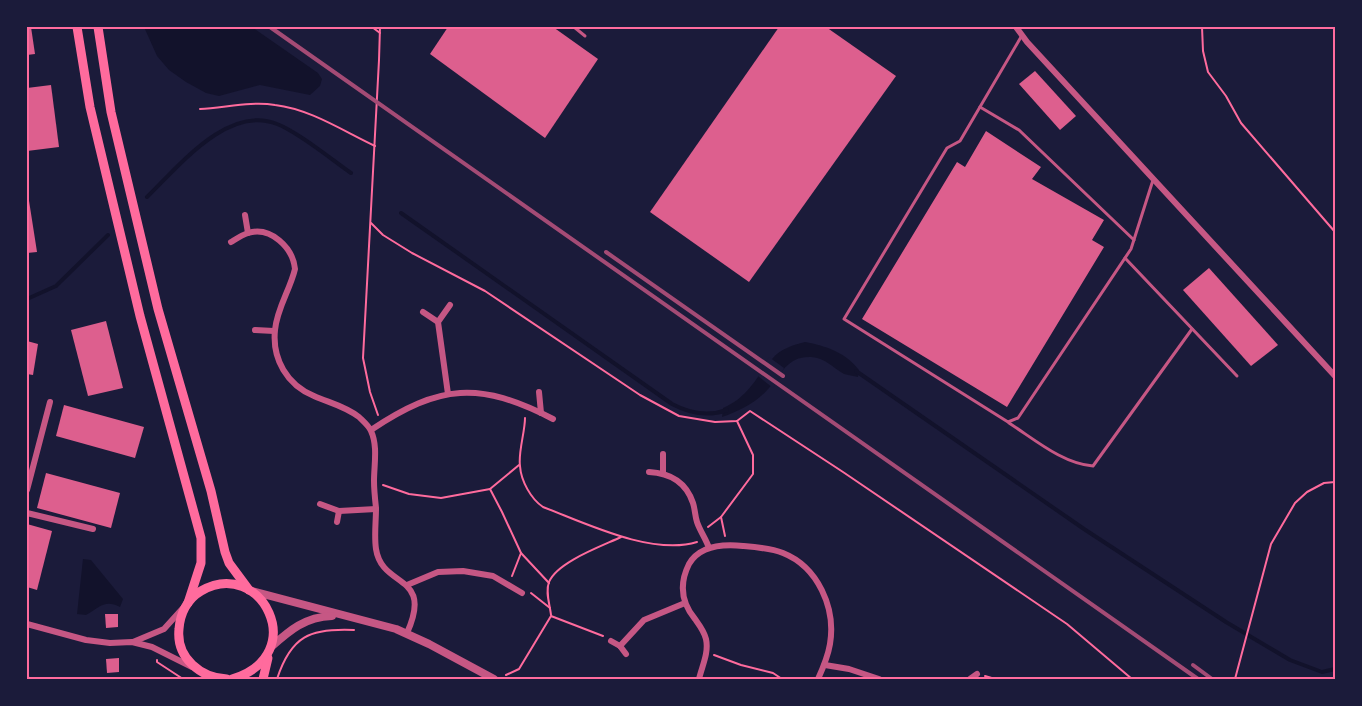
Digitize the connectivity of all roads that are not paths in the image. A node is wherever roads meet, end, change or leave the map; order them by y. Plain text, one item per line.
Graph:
1 (77, 27) edge
2 (98, 27) edge
3 (574, 27) edge
4 (1016, 27) edge
5 (585, 36) dead end
6 (1022, 36) junction
7 (980, 107) junction
8 (1153, 179) junction
9 (245, 215) dead end
10 (248, 233) junction
11 (1134, 240) junction
12 (231, 242) dead end
13 (1125, 258) junction
14 (450, 304) dead end
15 (423, 312) dead end
16 (438, 322) junction
17 (1192, 329) junction
18 (255, 330) dead end
19 (274, 331) junction
20 (1236, 376) dead end
21 (1335, 376) edge
22 (539, 392) dead end
23 (448, 394) junction
24 (50, 402) dead end
25 (541, 413) junction
26 (553, 418) dead end
27 (1008, 422) junction
28 (371, 430) junction
29 (663, 454) dead end
30 (649, 472) dead end
31 (663, 472) junction
32 (27, 490) edge
33 (320, 504) dead end
34 (376, 509) junction
35 (339, 511) junction
36 (27, 513) edge
37 (337, 522) dead end
38 (93, 529) dead end
39 (709, 548) junction
40 (407, 585) junction
41 (250, 591) junction
42 (522, 593) road end
43 (685, 603) junction
44 (187, 604) junction
45 (339, 615) junction
46 (27, 624) edge
47 (407, 633) junction
48 (611, 641) road end
49 (132, 642) junction
50 (620, 646) junction
51 (270, 650) junction
52 (626, 654) dead end
53 (825, 665) junction
54 (201, 674) edge
55 (977, 674) dead end
56 (27, 678) edge
57 (33, 679) edge
58 (227, 679) edge
59 (232, 679) edge
60 (263, 679) edge
61 (494, 679) edge
62 (699, 679) edge
63 (819, 679) edge
64 (879, 679) edge
65 (970, 679) edge

1 - 44 main road
2 - 41 main road
3 - 5 lane
4 - 6 street
6 - 7 lane
6 - 8 street
7 - 11 lane
7 - 27 lane
8 - 11 lane
8 - 21 street
9 - 10 street
10 - 12 street
10 - 19 street
11 - 13 lane
13 - 17 lane
13 - 27 lane
14 - 16 street
15 - 16 street
16 - 23 street
17 - 20 lane
17 - 27 lane
18 - 19 street
19 - 28 street
22 - 25 street
23 - 25 street
23 - 28 street
24 - 32 street
25 - 26 street
28 - 34 street
29 - 31 street
30 - 31 street
31 - 39 street
33 - 35 street
34 - 35 street
34 - 40 street
35 - 37 street
36 - 38 street
39 - 43 street
39 - 53 street
40 - 42 street
40 - 47 street
41 - 44 main road
41 - 45 street
41 - 51 main road
43 - 50 street
43 - 62 street
44 - 49 street
44 - 54 main road
45 - 47 street
45 - 51 street
46 - 49 street
47 - 61 street
48 - 50 street
49 - 54 street
50 - 52 street
51 - 59 main road
51 - 60 main road
53 - 63 street
53 - 64 street
54 - 58 main road
55 - 65 street
56 - 57 lane

